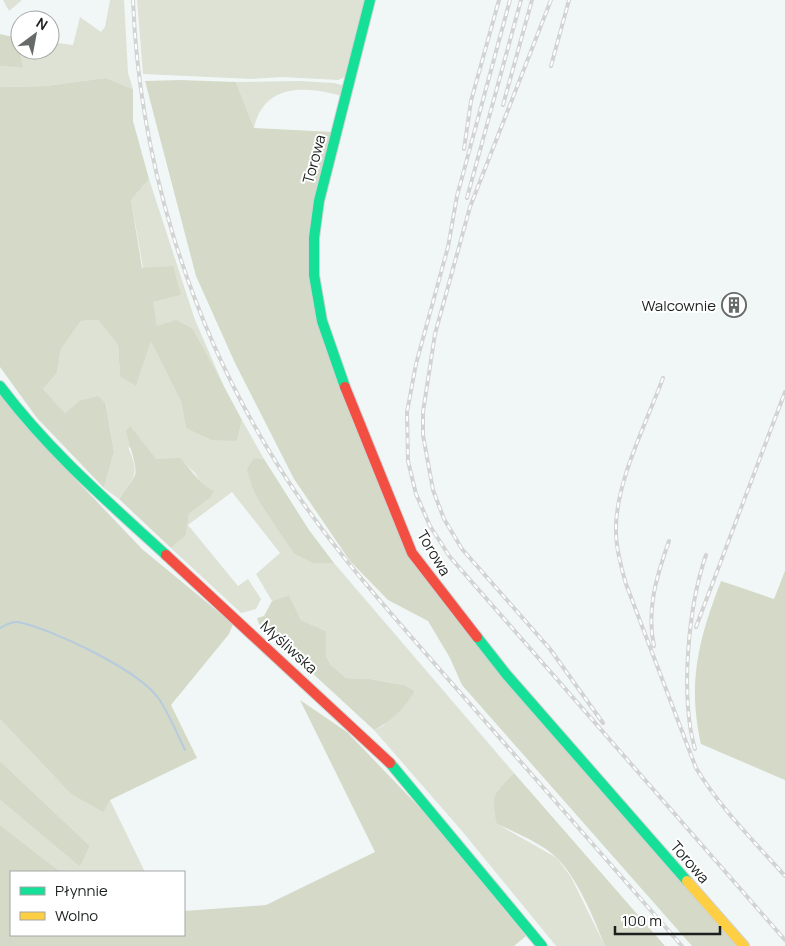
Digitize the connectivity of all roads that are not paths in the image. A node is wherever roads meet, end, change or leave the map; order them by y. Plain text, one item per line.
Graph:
1 (370, 0) edge
2 (0, 386) edge
3 (542, 946) edge
4 (744, 946) edge

1 - 4 street, Torowa
2 - 3 street, Myśliwska

